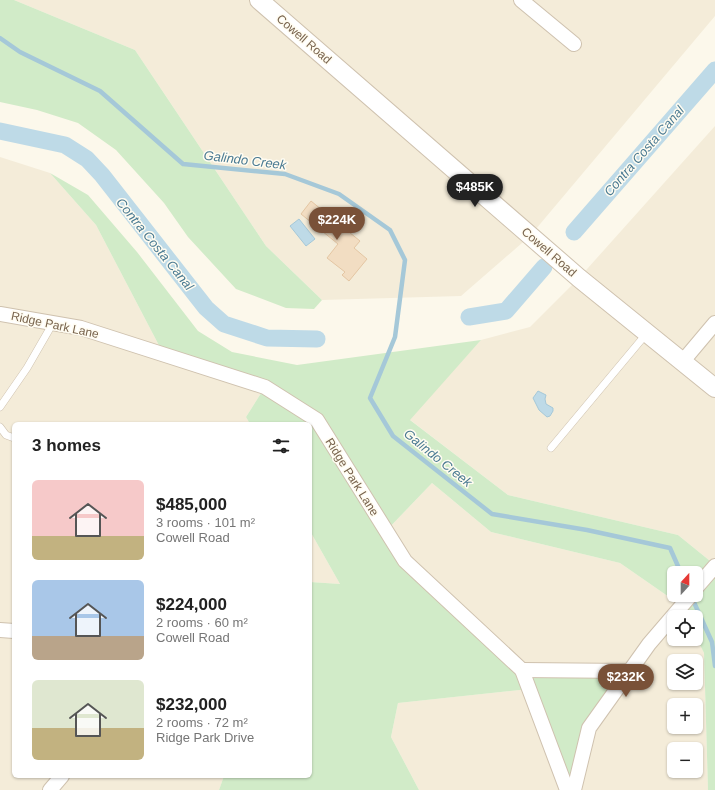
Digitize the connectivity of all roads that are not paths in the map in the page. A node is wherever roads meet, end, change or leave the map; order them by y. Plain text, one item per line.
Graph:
1 (259, 0) edge
2 (521, 0) edge
3 (574, 44) dead end
4 (0, 314) edge
5 (53, 323) junction
6 (715, 324) edge
7 (647, 333) junction
8 (683, 361) junction
9 (715, 388) edge
10 (0, 407) edge
11 (0, 427) edge
12 (12, 437) edge
13 (551, 448) dead end
14 (715, 566) edge
15 (703, 580) edge
16 (685, 602) edge
17 (0, 630) edge
18 (12, 631) edge
19 (522, 670) junction
20 (630, 671) junction
21 (60, 778) edge
22 (50, 790) edge
23 (567, 790) edge
24 (574, 790) edge

1 - 7 street, Cowell Road
2 - 3 street
4 - 5 street, Ridge Park Lane
5 - 10 lane
5 - 19 street, Ridge Park Lane
6 - 8 street
7 - 8 street, Cowell Road
7 - 13 lane
8 - 9 street, Cowell Road
11 - 12 lane
14 - 15 street
16 - 20 street
17 - 18 street
19 - 20 street
19 - 23 street, Ridge Park Lane
20 - 24 street
21 - 22 street

